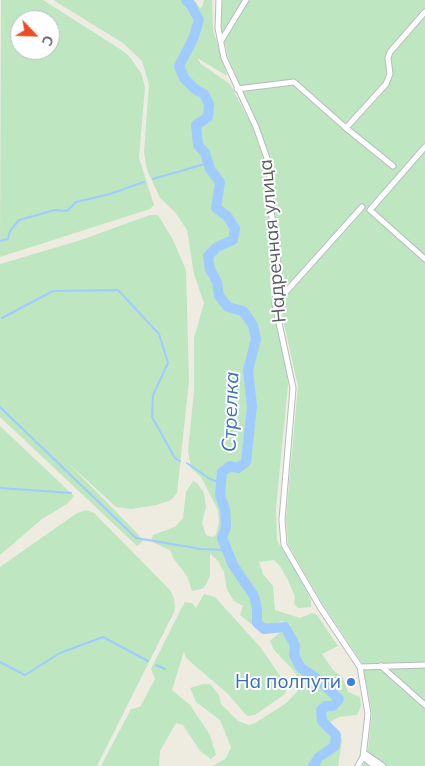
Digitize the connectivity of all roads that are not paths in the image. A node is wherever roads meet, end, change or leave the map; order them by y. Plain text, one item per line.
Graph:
1 (219, 0) edge
2 (246, 0) edge
3 (425, 12) edge
4 (220, 41) junction
5 (237, 89) junction
6 (346, 128) junction
7 (425, 147) edge
8 (393, 166) dead end
9 (362, 208) dead end
10 (425, 259) edge
11 (275, 304) junction
12 (425, 665) edge
13 (381, 666) junction
14 (360, 667) junction
15 (425, 705) edge
16 (363, 755) junction
17 (358, 766) edge
18 (375, 766) edge
19 (383, 766) edge

1 - 4 street, Надречная улица
2 - 4 street
3 - 6 street
4 - 5 street, Надречная улица
5 - 6 street
5 - 11 street, Надречная улица
6 - 8 street
7 - 10 street
9 - 11 street
11 - 14 street, Надречная улица
12 - 13 street
13 - 14 street
13 - 15 street
14 - 16 street, Надречная улица
16 - 17 street, Надречная улица
16 - 18 street
16 - 19 street

